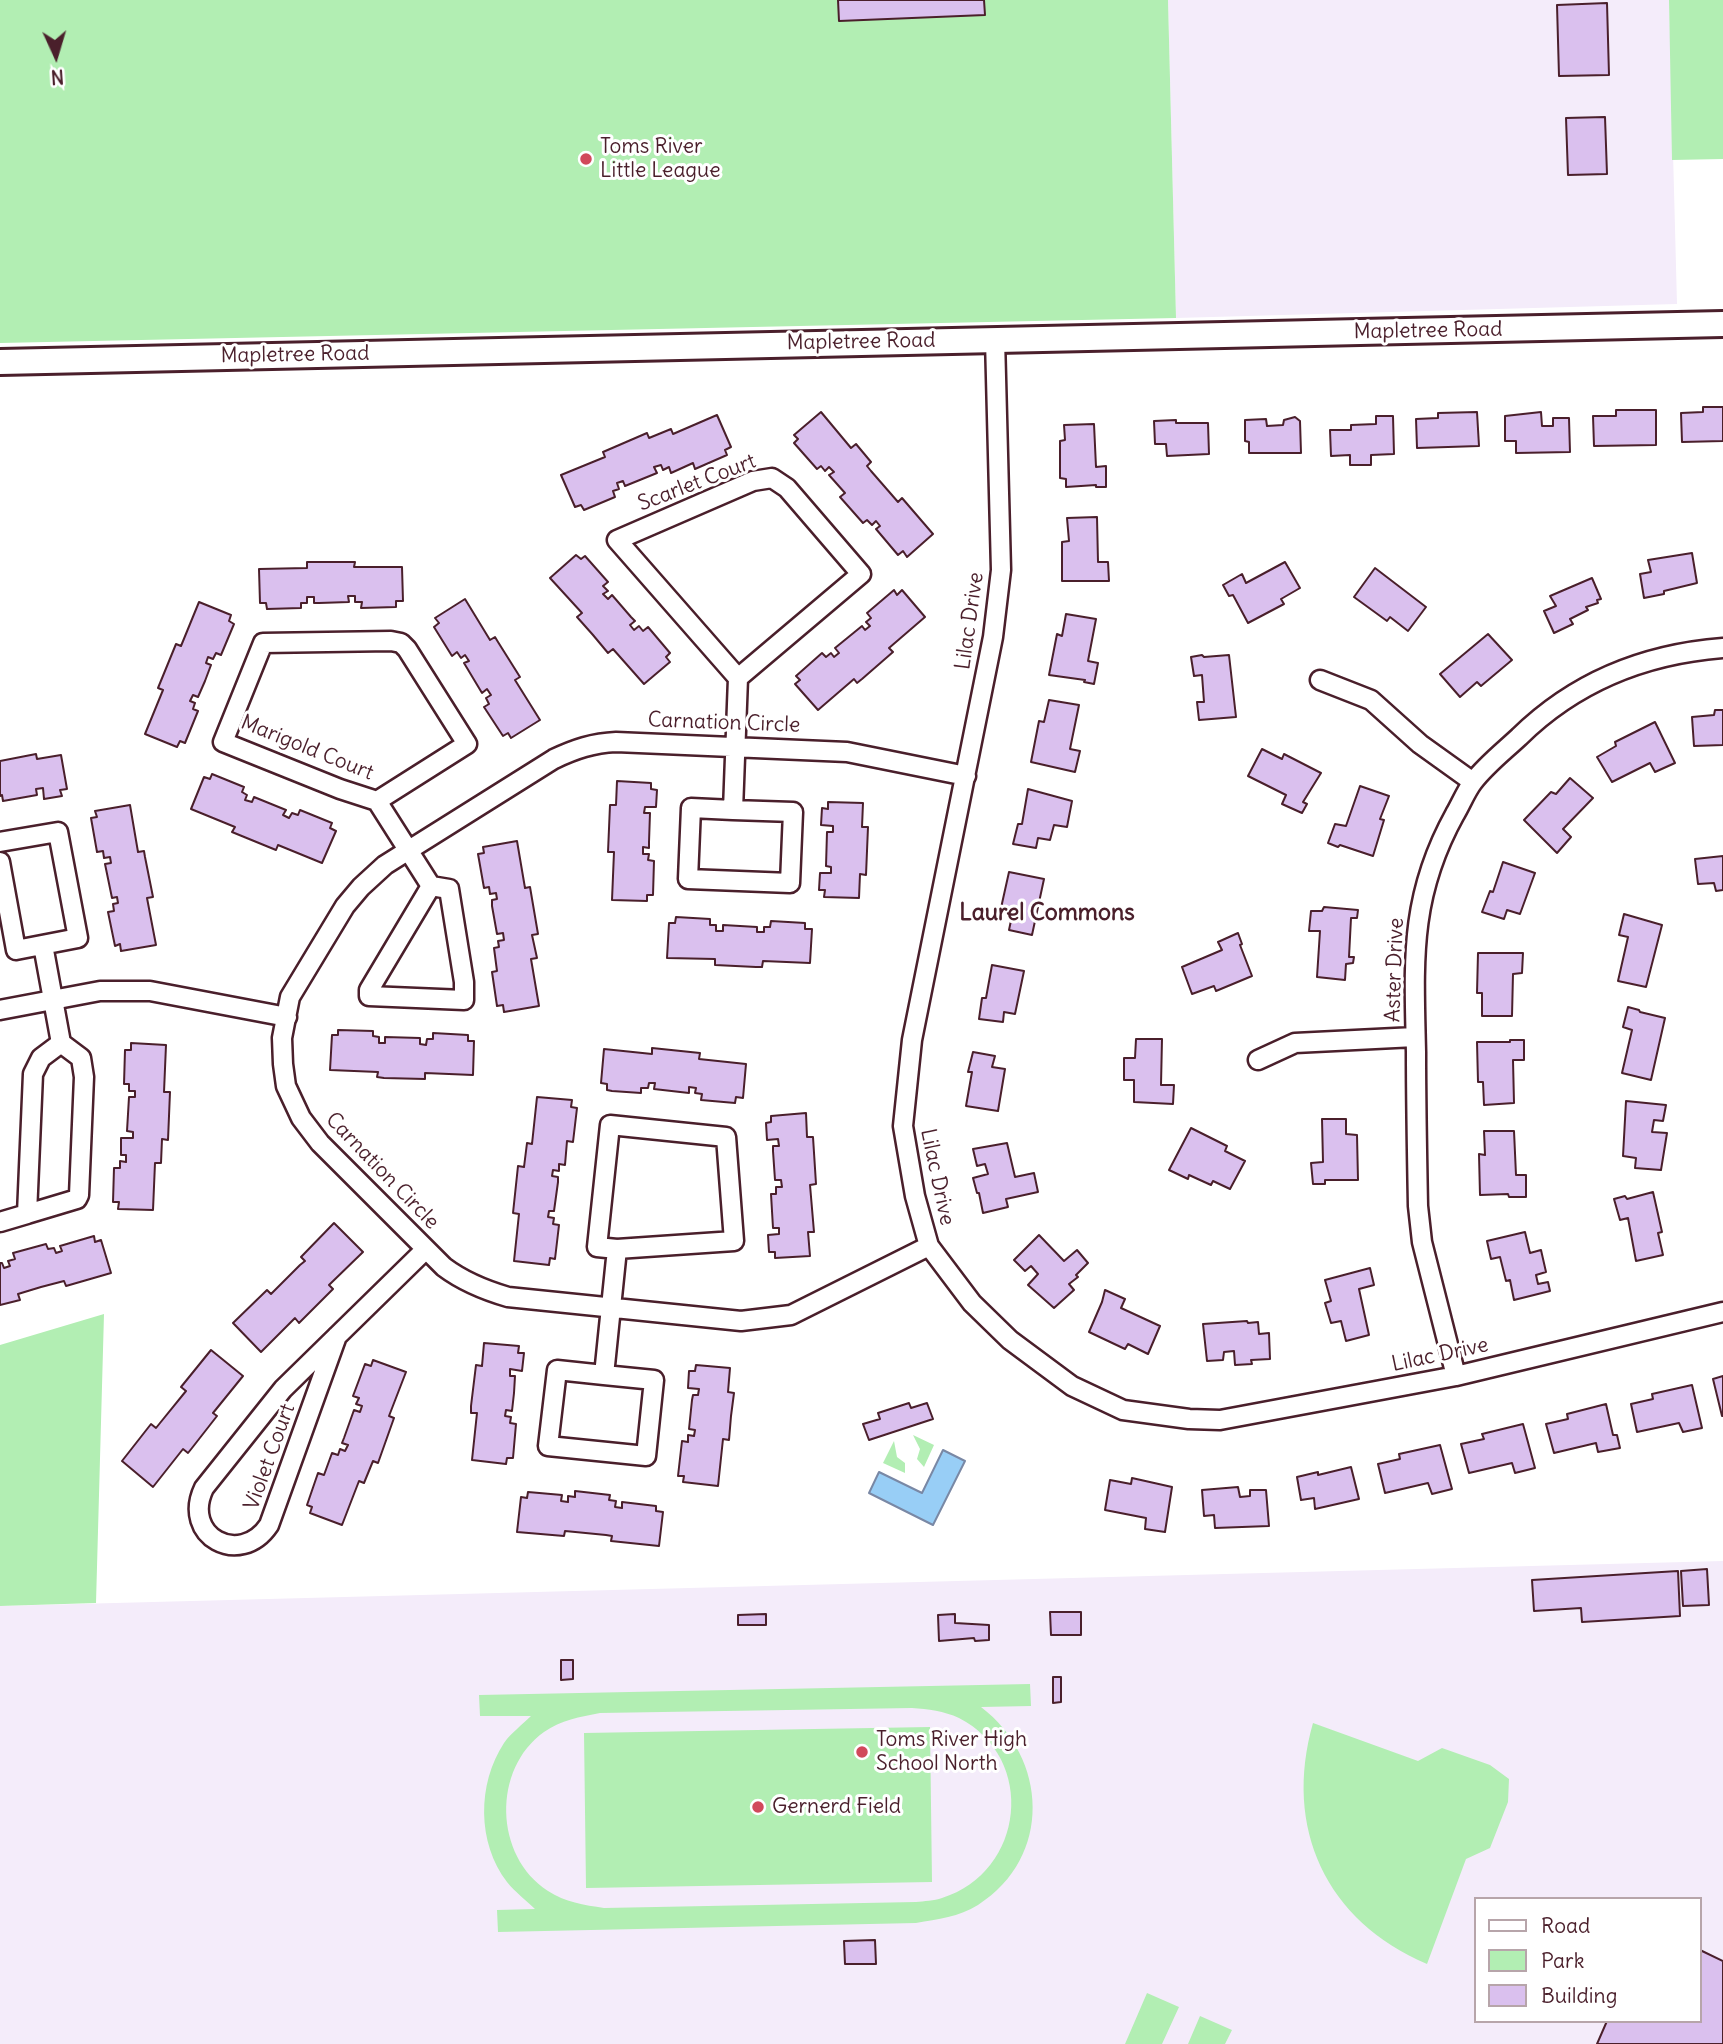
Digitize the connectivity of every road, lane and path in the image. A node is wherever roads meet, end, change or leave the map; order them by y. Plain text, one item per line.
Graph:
1 (1723, 324) edge
2 (995, 339) junction
3 (0, 362) edge
4 (1723, 648) edge
5 (738, 678) junction
6 (1320, 680) dead end
7 (736, 747) junction
8 (965, 776) junction
9 (1473, 782) junction
10 (377, 801) junction
11 (733, 810) junction
12 (0, 842) edge
13 (409, 850) junction
14 (0, 862) edge
15 (431, 886) junction
16 (43, 945) junction
17 (53, 1000) junction
18 (0, 1010) edge
19 (286, 1017) junction
20 (1415, 1037) junction
21 (61, 1043) junction
22 (1258, 1060) dead end
23 (27, 1214) junction
24 (0, 1222) edge
25 (929, 1246) junction
26 (426, 1249) junction
27 (617, 1249) junction
28 (611, 1307) junction
29 (1723, 1312) edge
30 (337, 1336) junction
31 (604, 1375) junction
32 (1457, 1376) junction

1 - 2 street, Mapletree Road
2 - 3 street, Mapletree Road
2 - 8 street, Lilac Drive
4 - 9 street, Aster Drive
5 - 5 street, Scarlet Court
5 - 7 street
6 - 9 street
7 - 8 street, Carnation Circle
7 - 11 street
7 - 13 street, Carnation Circle
8 - 25 street, Lilac Drive
9 - 20 street, Aster Drive
10 - 10 street, Marigold Court
10 - 13 street, Marigold Court
11 - 11 street
12 - 16 street
13 - 15 street, Marigold Court
13 - 19 street, Carnation Circle
14 - 16 street
15 - 15 street, Marigold Court
16 - 17 street
17 - 18 street
17 - 19 street
17 - 21 street
19 - 26 street, Carnation Circle
20 - 22 street
20 - 32 street, Aster Drive
21 - 23 street
21 - 23 street
23 - 24 street
25 - 28 street, Carnation Circle
25 - 32 street, Lilac Drive
26 - 28 street, Carnation Circle
26 - 30 street, Violet Court
27 - 27 street
27 - 28 street
28 - 31 street
29 - 32 street, Lilac Drive
30 - 30 street, Violet Court
31 - 31 street

